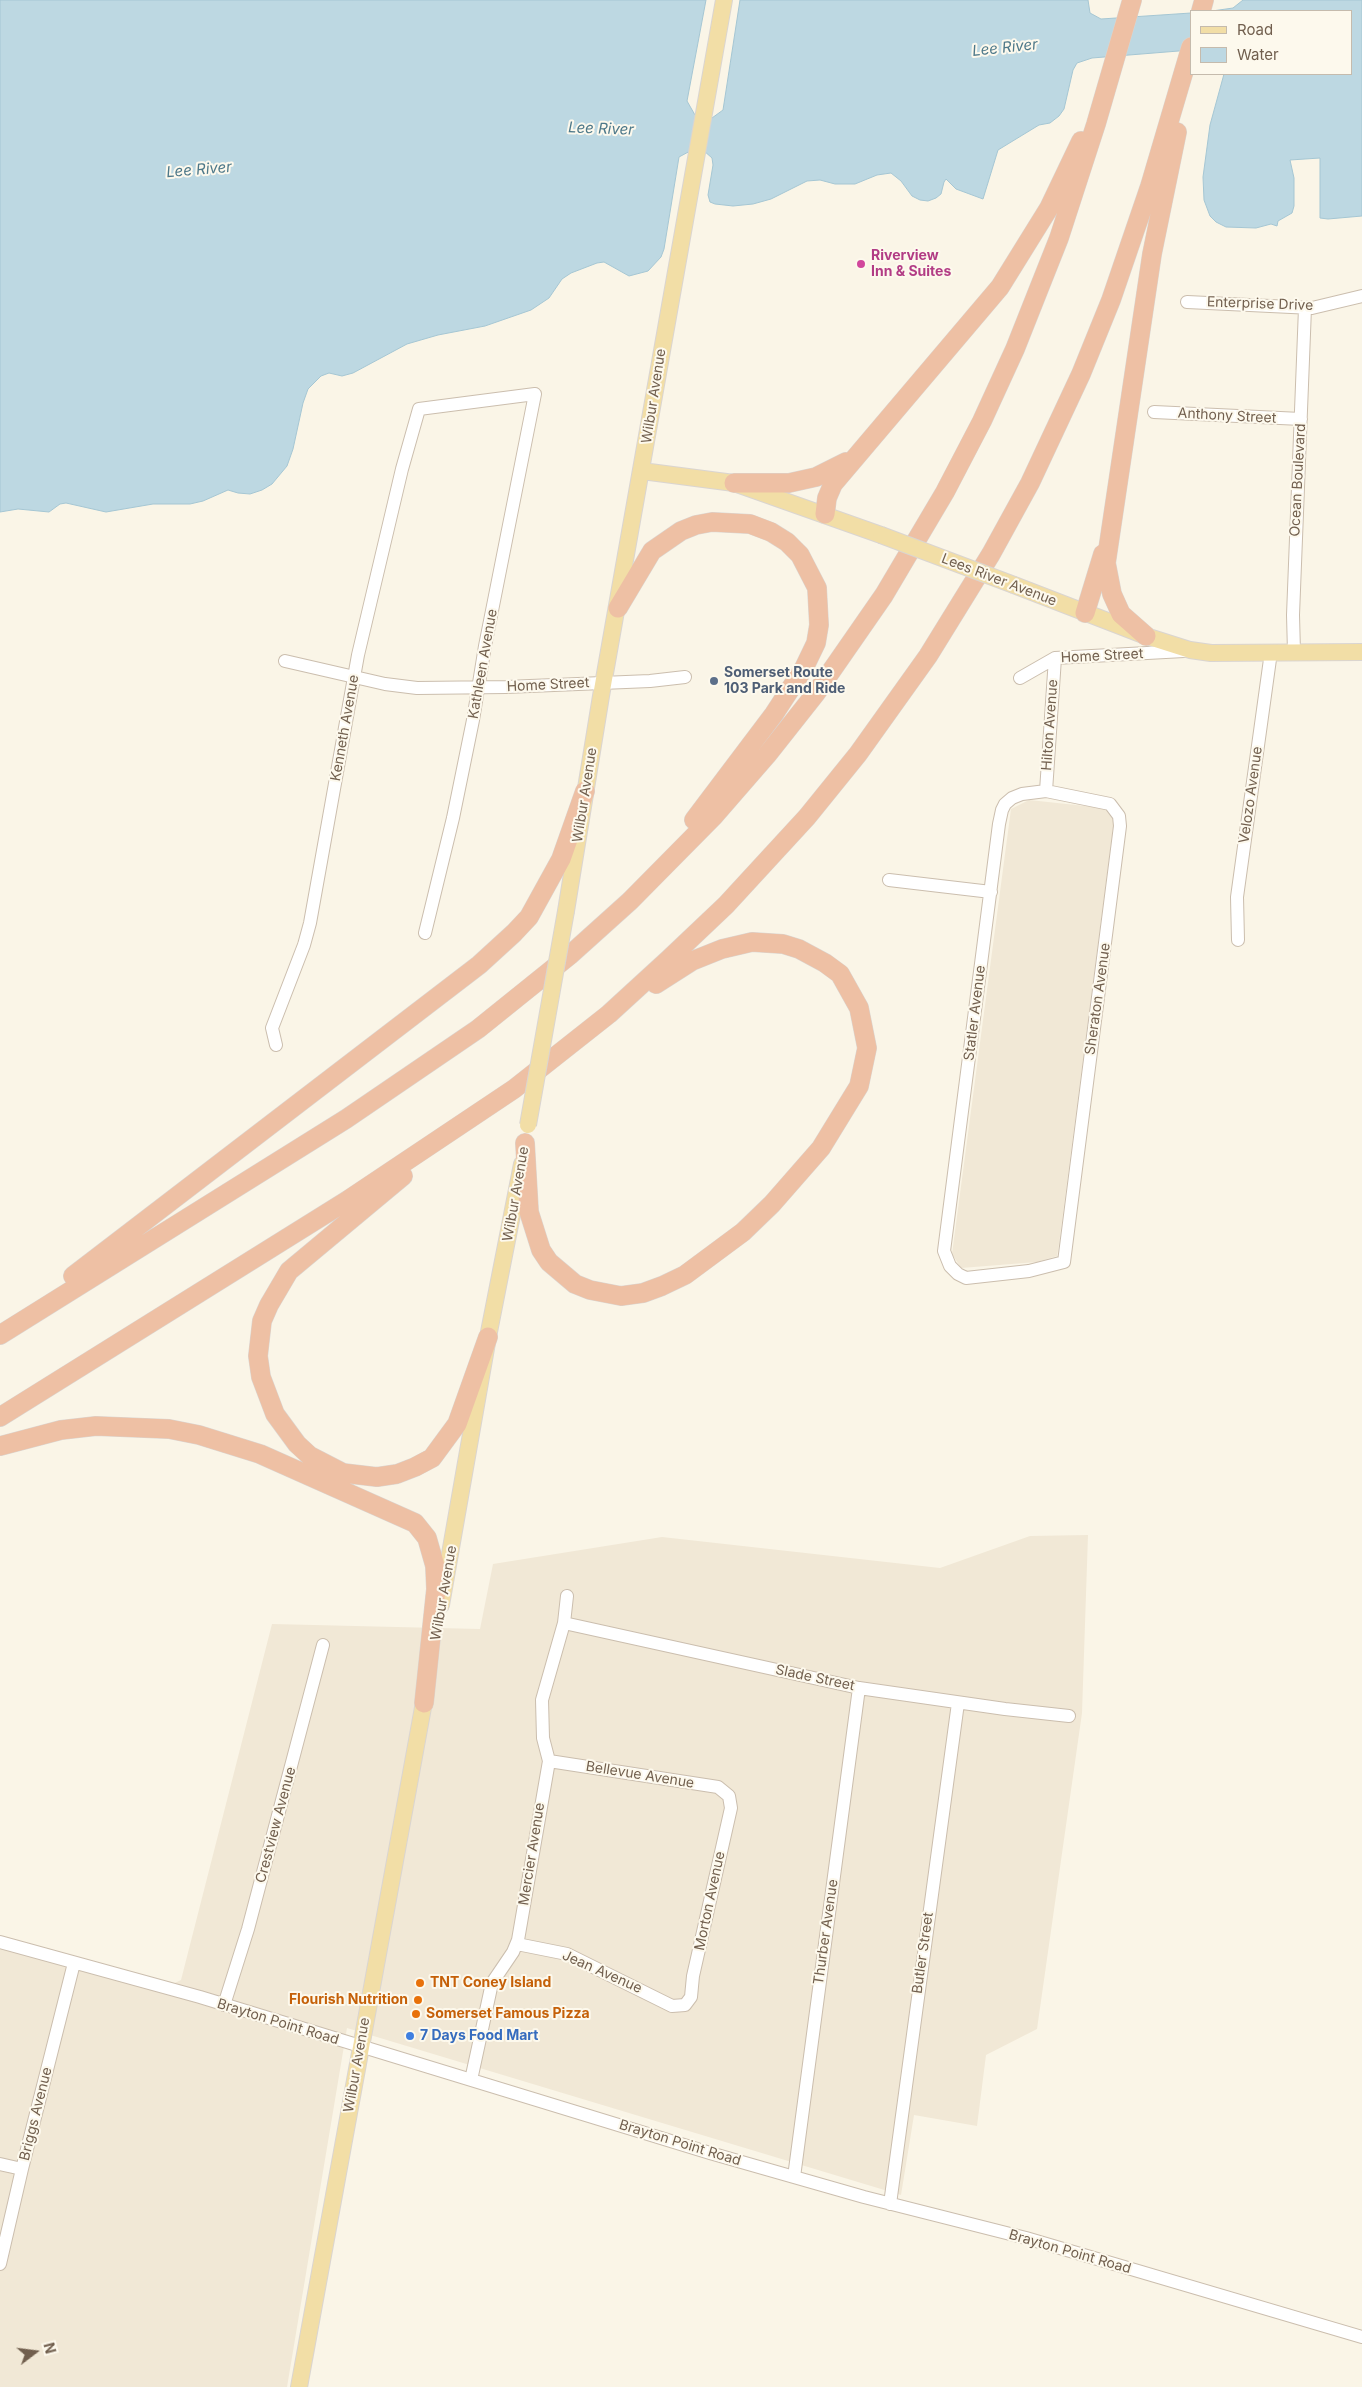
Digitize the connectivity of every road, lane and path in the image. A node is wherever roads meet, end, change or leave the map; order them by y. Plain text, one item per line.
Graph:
1 (724, 0) edge
2 (1131, 3) edge
3 (1187, 59) edge
4 (1107, 86) junction
5 (1362, 296) edge
6 (1187, 302) dead end
7 (1305, 308) junction
8 (535, 394) joint
9 (1154, 412) dead end
10 (1301, 419) junction
11 (865, 445) junction
12 (642, 471) junction
13 (734, 483) junction
14 (1115, 510) junction
15 (825, 514) junction
16 (618, 608) junction
17 (1086, 613) junction
18 (1146, 636) junction
19 (1190, 650) junction
20 (1271, 652) junction
21 (1294, 652) junction
22 (1362, 652) edge
23 (1055, 658) junction
24 (285, 661) dead end
25 (354, 676) junction
26 (685, 677) dead end
27 (1020, 678) dead end
28 (604, 682) junction
29 (478, 688) junction
30 (585, 791) junction
31 (1046, 791) junction
32 (889, 880) dead end
33 (991, 892) junction
34 (630, 901) junction
35 (425, 933) dead end
36 (1238, 940) dead end
37 (578, 1040) junction
38 (276, 1045) dead end
39 (481, 1112) junction
40 (525, 1144) junction
41 (950, 1266) joint
42 (0, 1333) edge
43 (488, 1337) junction
44 (0, 1417) edge
45 (0, 1446) edge
46 (567, 1596) dead end
47 (564, 1623) junction
48 (323, 1645) dead end
49 (859, 1688) junction
50 (424, 1703) junction
51 (958, 1703) junction
52 (1069, 1716) dead end
53 (549, 1761) junction
54 (729, 1796) joint
55 (0, 1942) edge
56 (517, 1944) junction
57 (74, 1963) junction
58 (224, 2005) junction
59 (685, 2005) joint
60 (362, 2048) junction
61 (471, 2080) junction
62 (0, 2164) edge
63 (22, 2169) junction
64 (794, 2177) junction
65 (890, 2204) junction
66 (0, 2264) edge
67 (1362, 2337) edge
68 (299, 2387) edge

1 - 12 main road, Wilbur Avenue
2 - 4 highway
3 - 14 highway
3 - 37 highway
4 - 11 highway
4 - 34 highway
5 - 7 street, Enterprise Drive
6 - 7 street, Enterprise Drive
7 - 10 street, Ocean Boulevard
8 - 25 street, Kenneth Avenue
8 - 29 street, Kathleen Avenue
9 - 10 street, Anthony Street
10 - 21 street, Ocean Boulevard
11 - 13 highway
11 - 15 highway
12 - 13 main road, Lees River Avenue
12 - 16 main road, Wilbur Avenue
13 - 15 main road, Lees River Avenue
14 - 17 highway
14 - 18 highway
15 - 17 main road, Lees River Avenue, bridge
16 - 28 main road, Wilbur Avenue
16 - 34 highway
17 - 18 main road, Lees River Avenue
18 - 19 main road, Lees River Avenue
19 - 20 main road, Lees River Avenue
19 - 23 street, Home Street
20 - 21 main road, Lees River Avenue
20 - 36 street, Velozo Avenue
21 - 22 main road, Lees River Avenue
23 - 27 street, Home Street
23 - 31 street, Hilton Avenue
24 - 25 street, Home Street
25 - 29 street, Home Street
25 - 38 street, Kenneth Avenue
26 - 28 street, Home Street
28 - 29 street, Home Street
28 - 30 main road, Wilbur Avenue
29 - 35 street, Kathleen Avenue
30 - 40 main road, Wilbur Avenue, bridge
30 - 42 highway
31 - 33 street, Statler Avenue
31 - 41 street, Sheraton Avenue
32 - 33 street
33 - 41 street, Statler Avenue
34 - 42 highway
37 - 39 highway
37 - 40 highway
39 - 43 highway
39 - 44 highway
40 - 43 main road, Wilbur Avenue
43 - 50 main road, Wilbur Avenue
45 - 50 highway
46 - 47 street, Mercier Avenue
47 - 49 street, Slade Street
47 - 53 street, Mercier Avenue
48 - 58 street, Crestview Avenue
49 - 51 street, Slade Street
49 - 64 street, Thurber Avenue
50 - 60 main road, Wilbur Avenue
51 - 52 street, Slade Street
51 - 65 street, Butler Street
53 - 54 street, Bellevue Avenue
53 - 56 street, Mercier Avenue
54 - 59 street, Morton Avenue
55 - 57 street, Brayton Point Road
56 - 59 street, Jean Avenue
56 - 61 street, Mercier Avenue
57 - 58 street, Brayton Point Road
57 - 63 street, Briggs Avenue
58 - 60 street, Brayton Point Road
60 - 61 street, Brayton Point Road
60 - 68 main road, Wilbur Avenue
61 - 64 street, Brayton Point Road
62 - 63 street
63 - 66 street, Briggs Avenue
64 - 65 street, Brayton Point Road
65 - 67 street, Brayton Point Road

